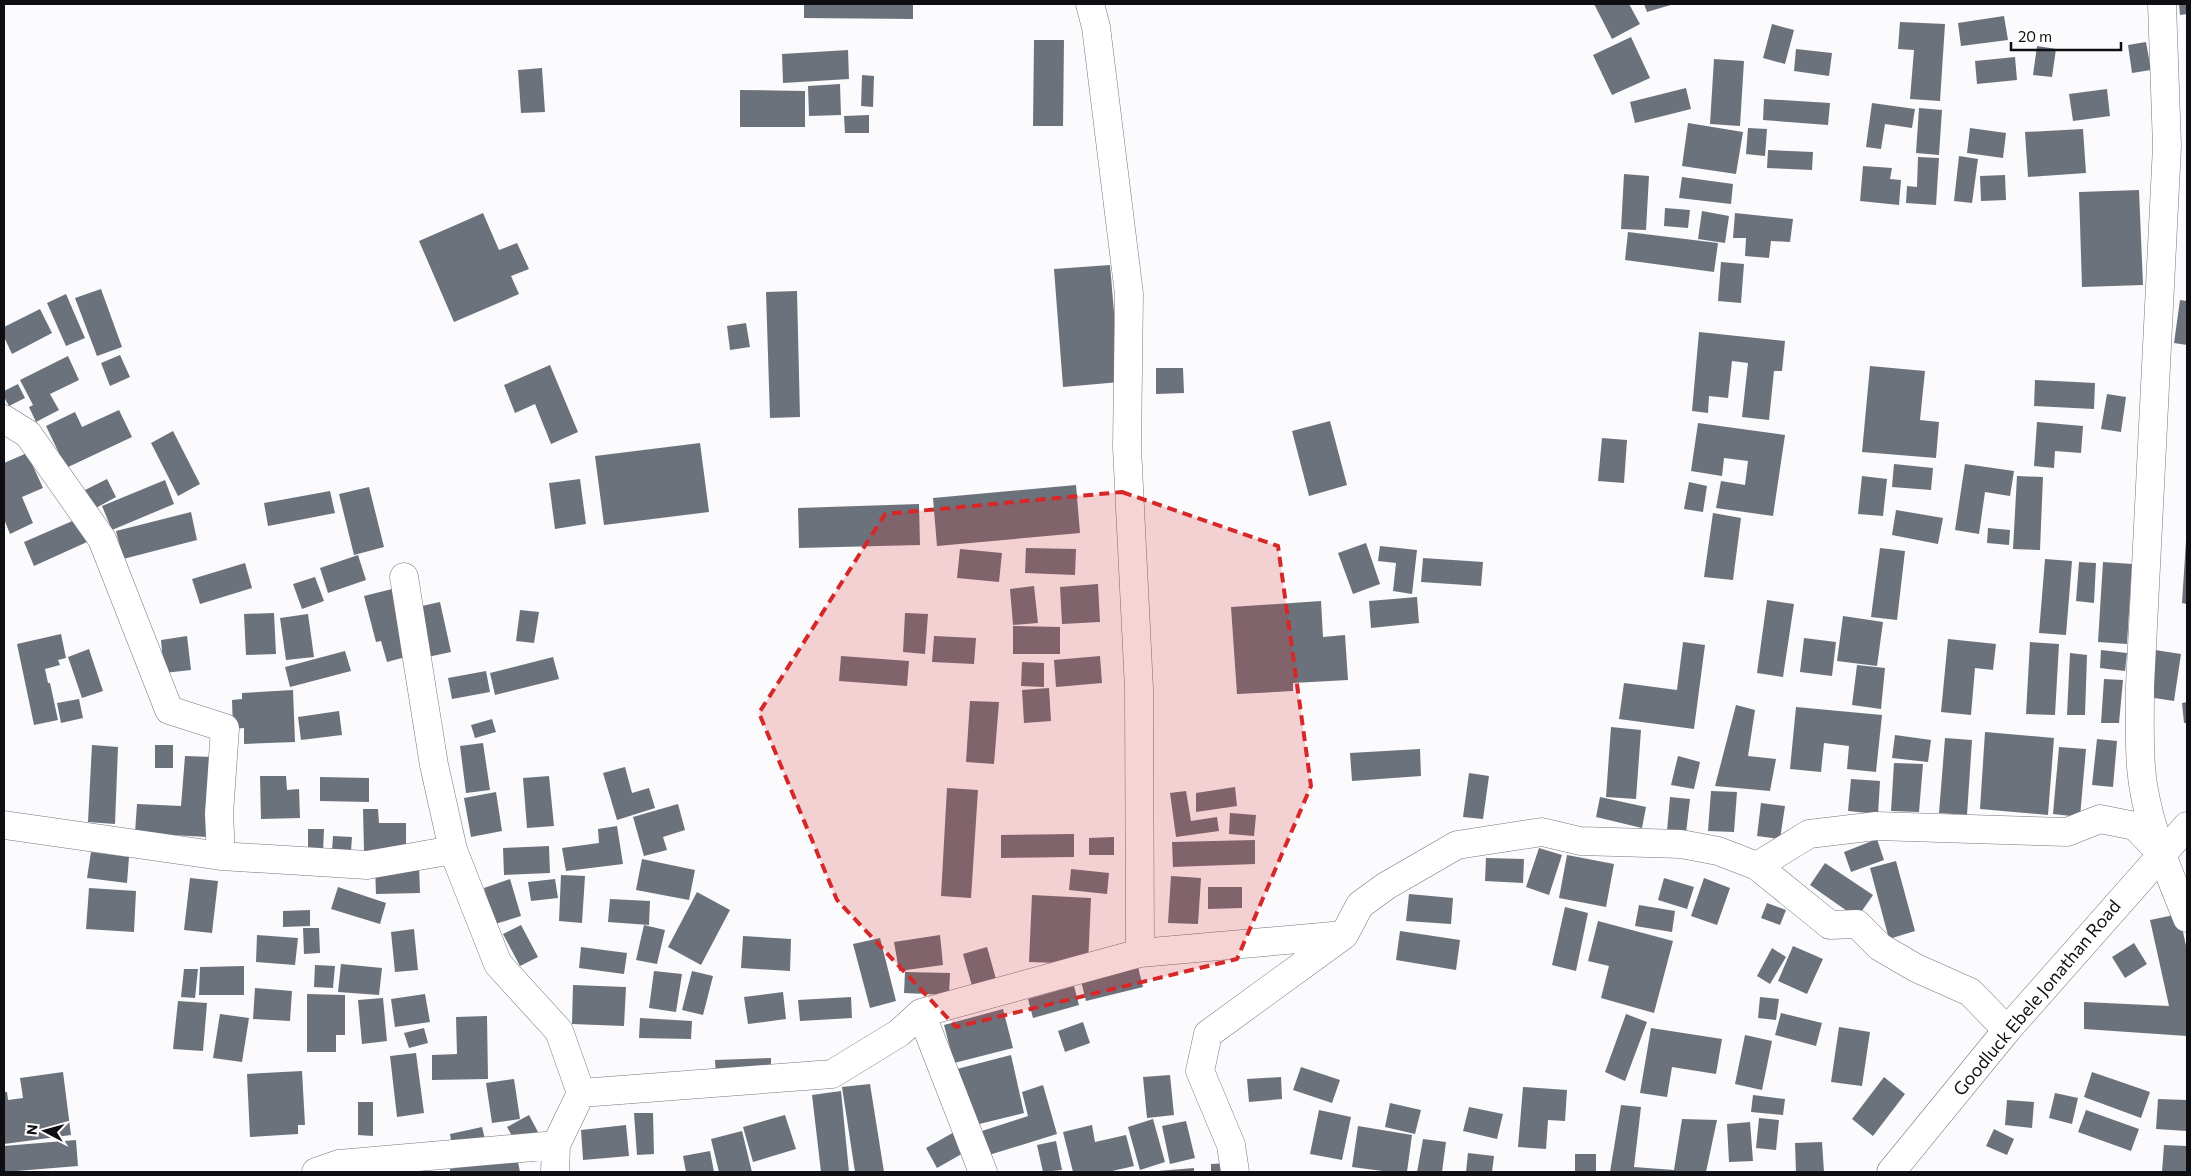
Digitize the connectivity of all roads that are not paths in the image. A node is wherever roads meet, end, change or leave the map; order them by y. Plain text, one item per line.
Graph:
1 (1090, 4) edge
2 (2162, 4) edge
3 (4, 419) edge
4 (404, 577) dead end
5 (4, 825) edge
6 (2187, 826) edge
7 (454, 850) junction
8 (2161, 853) junction
9 (220, 856) junction
10 (1757, 866) junction
11 (2187, 918) edge
12 (1344, 935) junction
13 (1140, 953) junction
14 (921, 1013) junction
15 (2007, 1030) junction
16 (581, 1093) junction
17 (556, 1144) junction
18 (316, 1172) edge
19 (555, 1172) edge
20 (983, 1172) edge
21 (1235, 1172) edge
22 (1891, 1172) edge

1 - 13 street
2 - 8 street
3 - 9 street
4 - 7 street
5 - 9 street
6 - 8 street, Goodluck Ebele Jonathan Road
7 - 9 street
7 - 16 street
8 - 10 street
8 - 11 street
8 - 15 street, Goodluck Ebele Jonathan Road
10 - 12 street
10 - 15 street
12 - 13 street
12 - 21 street
13 - 14 street
14 - 16 street
14 - 20 street
15 - 22 street, Goodluck Ebele Jonathan Road
16 - 17 street
17 - 18 street
17 - 19 street

